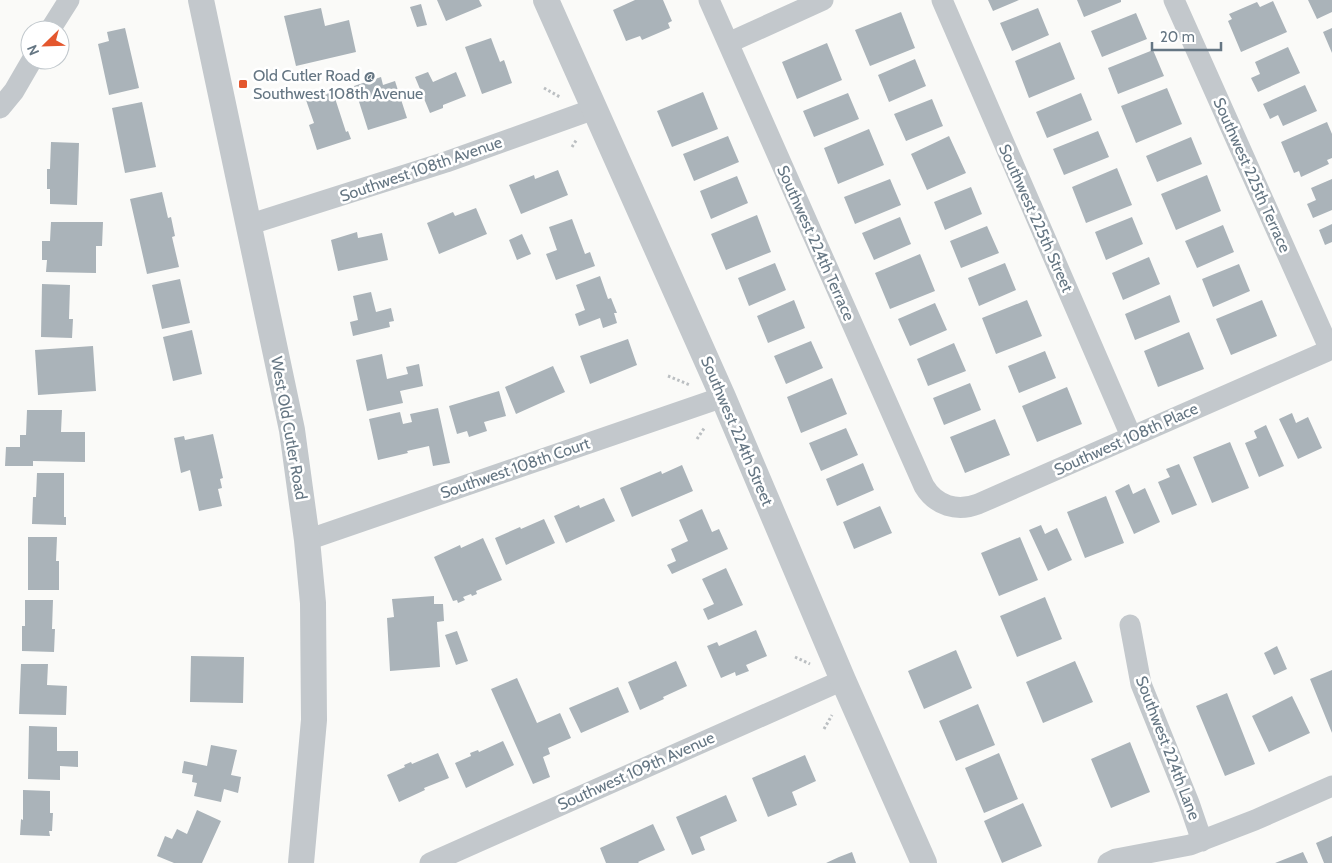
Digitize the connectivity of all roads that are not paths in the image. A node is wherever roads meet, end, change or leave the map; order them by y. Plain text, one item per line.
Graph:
1 (68, 0) edge
2 (201, 0) edge
3 (546, 0) edge
4 (709, 0) edge
5 (823, 0) edge
6 (942, 0) edge
7 (1174, 0) edge
8 (56, 20) edge
9 (728, 43) junction
10 (26, 70) edge
11 (0, 108) edge
12 (594, 109) junction
13 (248, 225) junction
14 (1331, 350) edge
15 (722, 397) junction
16 (1131, 436) junction
17 (924, 486) joint
18 (307, 540) junction
19 (1130, 625) dead end
20 (843, 680) junction
21 (1332, 786) edge
22 (1202, 840) junction
23 (301, 863) edge
24 (430, 863) edge
25 (924, 863) edge
26 (1108, 863) edge

1 - 8 street
2 - 13 street, West Old Cutler Road
3 - 12 street, Southwest 224th Street
4 - 9 street, Southwest 224th Terrace
5 - 9 street
6 - 16 street, Southwest 225th Street
7 - 14 street, Southwest 225th Terrace
9 - 17 street, Southwest 224th Terrace
10 - 11 street
12 - 13 street, Southwest 108th Avenue
12 - 15 street, Southwest 224th Street
13 - 18 street, West Old Cutler Road
14 - 16 street, Southwest 108th Place
15 - 18 street, Southwest 108th Court
15 - 20 street, Southwest 224th Street
16 - 17 street, Southwest 108th Place
18 - 23 street, West Old Cutler Road
19 - 22 street, Southwest 224th Lane
20 - 24 street, Southwest 109th Avenue
20 - 25 street, Southwest 224th Street
21 - 22 street
22 - 26 street

